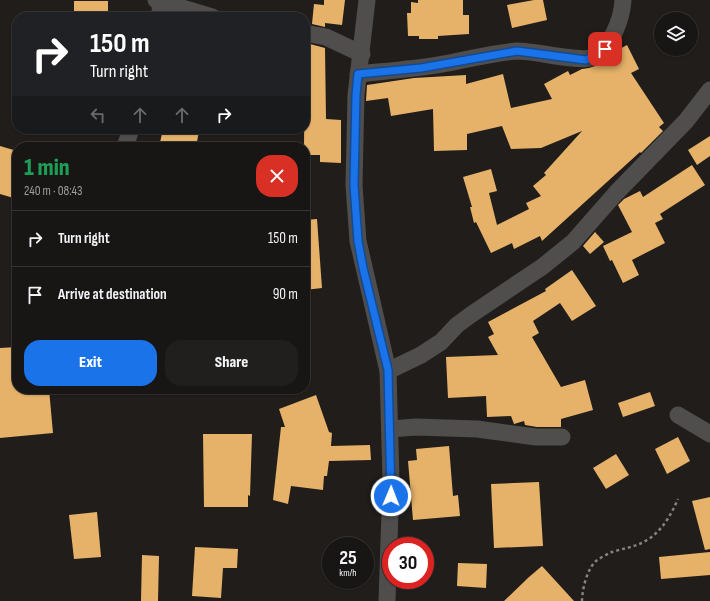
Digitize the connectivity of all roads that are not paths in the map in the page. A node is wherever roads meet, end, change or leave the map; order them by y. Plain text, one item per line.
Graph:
1 (368, 0) edge
2 (623, 0) edge
3 (160, 5) edge
4 (190, 12) edge
5 (310, 34) edge
6 (362, 54) junction
7 (358, 74) junction
8 (710, 90) edge
9 (388, 370) junction
10 (678, 414) dead end
11 (390, 429) junction
12 (710, 434) edge
13 (562, 437) dead end
14 (388, 601) edge

1 - 6 street
2 - 7 street
3 - 4 street
5 - 6 street
6 - 7 street
7 - 9 street
8 - 9 street
9 - 11 street
10 - 12 street
11 - 13 street
11 - 14 street

